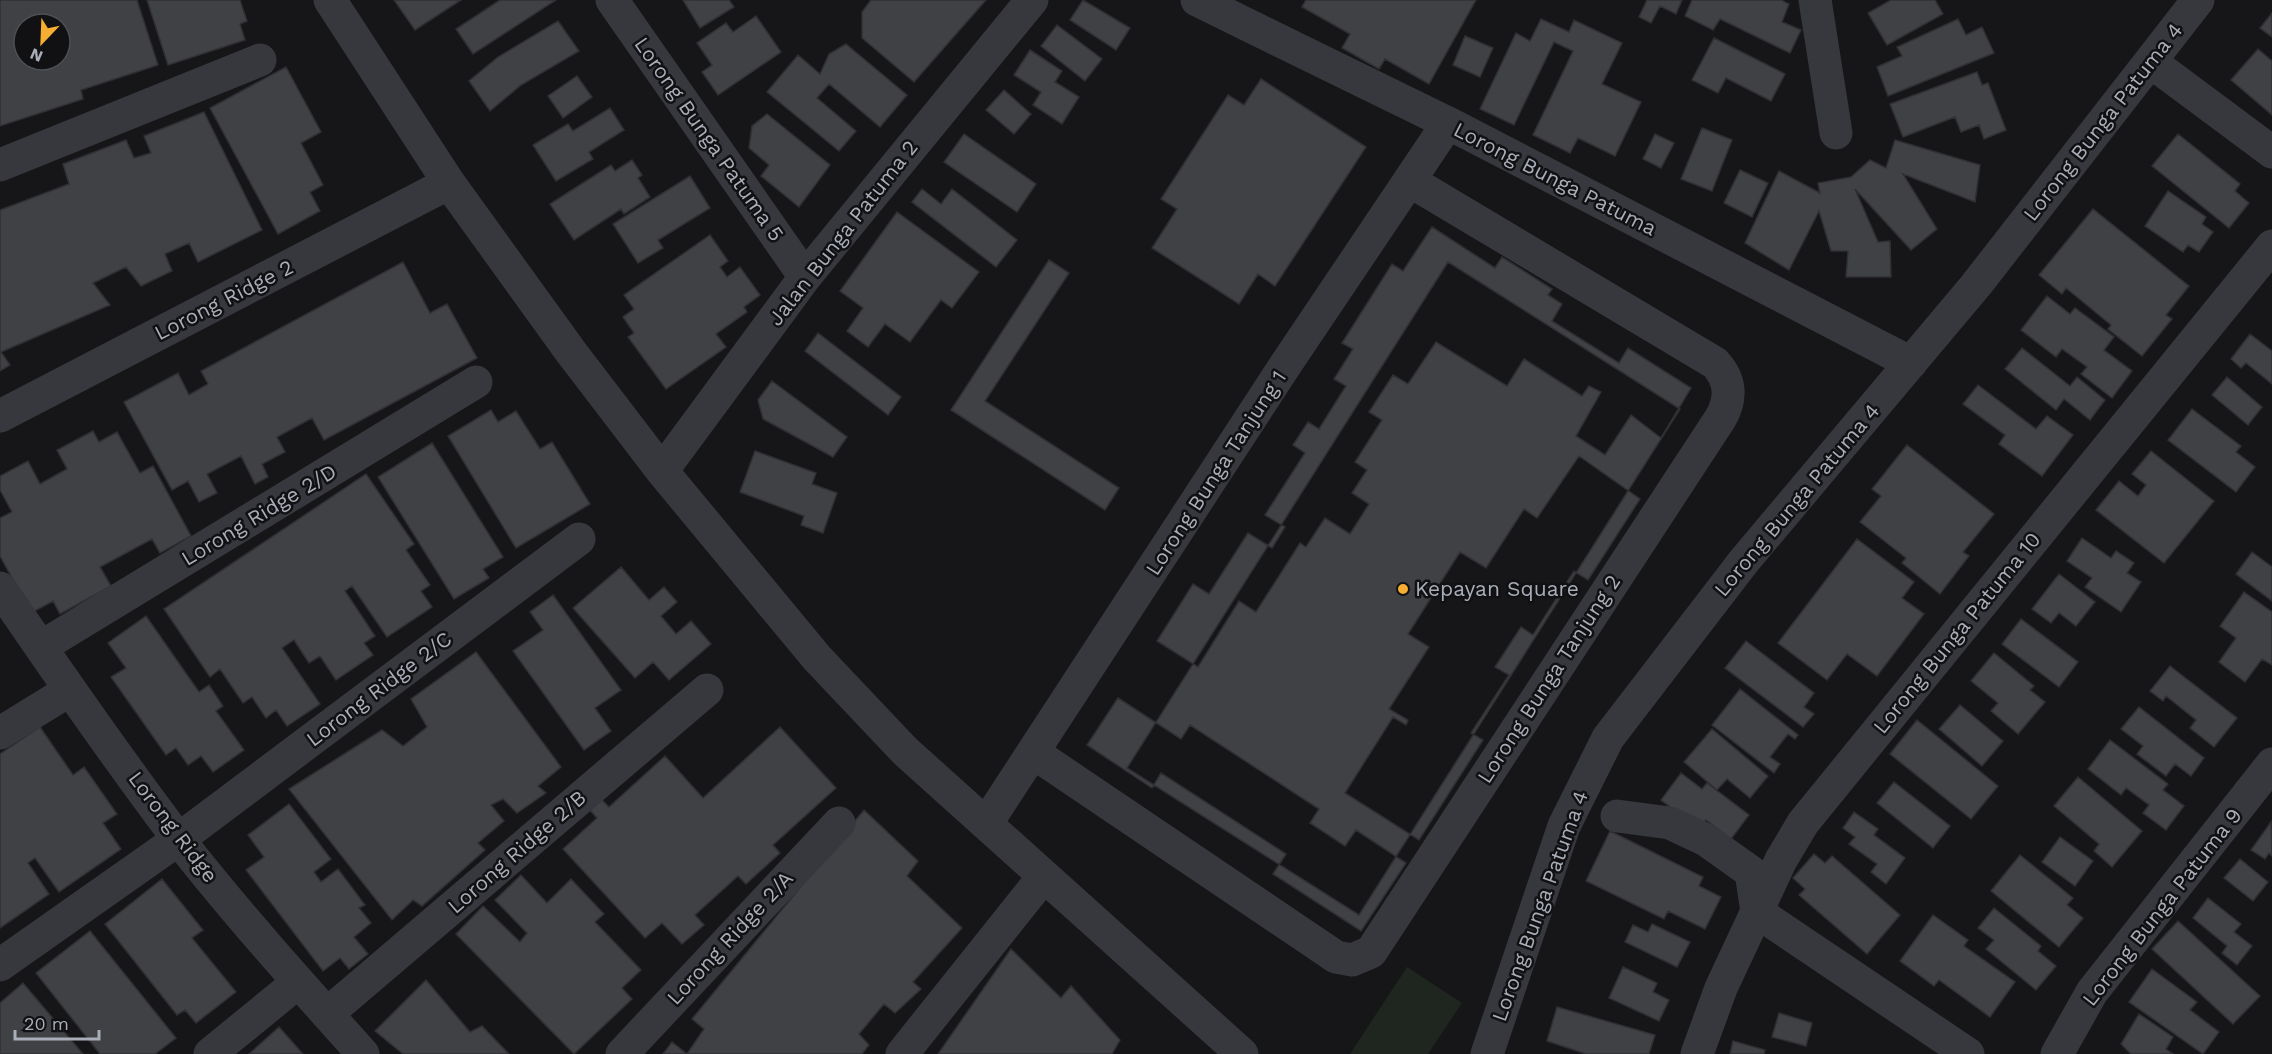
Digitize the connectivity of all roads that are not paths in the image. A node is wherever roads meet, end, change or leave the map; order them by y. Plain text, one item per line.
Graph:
1 (330, 0) edge
2 (612, 0) edge
3 (1032, 0) edge
4 (1197, 0) edge
5 (1815, 0) edge
6 (2198, 0) edge
7 (260, 60) dead end
8 (2151, 62) junction
9 (1448, 123) junction
10 (1836, 133) dead end
11 (2272, 152) edge
12 (0, 165) edge
13 (1410, 181) junction
14 (448, 183) junction
15 (2272, 246) edge
16 (805, 277) junction
17 (1911, 363) junction
18 (476, 382) dead end
19 (0, 416) edge
20 (662, 471) junction
21 (579, 539) dead end
22 (0, 588) edge
23 (41, 647) junction
24 (70, 690) junction
25 (707, 690) dead end
26 (0, 733) edge
27 (1034, 753) junction
28 (2272, 764) edge
29 (1617, 816) dead end
30 (839, 823) dead end
31 (986, 824) junction
32 (179, 839) junction
33 (1044, 876) junction
34 (1757, 912) junction
35 (0, 965) edge
36 (297, 982) junction
37 (327, 1014) junction
38 (1488, 1053) edge
39 (210, 1054) edge
40 (363, 1054) edge
41 (622, 1054) edge
42 (902, 1054) edge
43 (1242, 1054) edge
44 (1697, 1054) edge
45 (1968, 1054) edge
46 (2057, 1054) edge

1 - 14 street
2 - 16 street, Lorong Bunga Patuma 5
3 - 16 street, Jalan Bunga Patuma 2
4 - 9 street, Lorong Bunga Patuma
5 - 10 street
6 - 8 street, Lorong Bunga Patuma 4
7 - 12 street
8 - 11 street
8 - 17 street, Lorong Bunga Patuma 4
9 - 13 street, Lorong Bunga Tanjung 1
9 - 17 street, Lorong Bunga Patuma
13 - 27 street, Lorong Bunga Tanjung 1
13 - 27 street, Lorong Bunga Tanjung 2
14 - 19 street, Lorong Ridge 2
14 - 20 street
15 - 34 street, Lorong Bunga Patuma 10
16 - 20 street, Jalan Bunga Patuma 2
17 - 38 street, Lorong Bunga Patuma 4
18 - 23 street, Lorong Ridge 2/D
20 - 31 street
21 - 32 street, Lorong Ridge 2/C
22 - 23 street, Lorong Ridge
23 - 24 street, Lorong Ridge
24 - 26 street
24 - 32 street, Lorong Ridge
25 - 37 street, Lorong Ridge 2/B
27 - 31 street, Lorong Bunga Tanjung 1
28 - 46 street, Lorong Bunga Patuma 9
29 - 34 street
30 - 41 street, Lorong Ridge 2/A
31 - 33 street
32 - 35 street, Lorong Ridge 2/C
32 - 36 street, Lorong Ridge
33 - 42 street
33 - 43 street
34 - 44 street, Lorong Bunga Patuma 10
34 - 45 street
36 - 37 street, Lorong Ridge
36 - 39 street
37 - 40 street, Lorong Ridge

